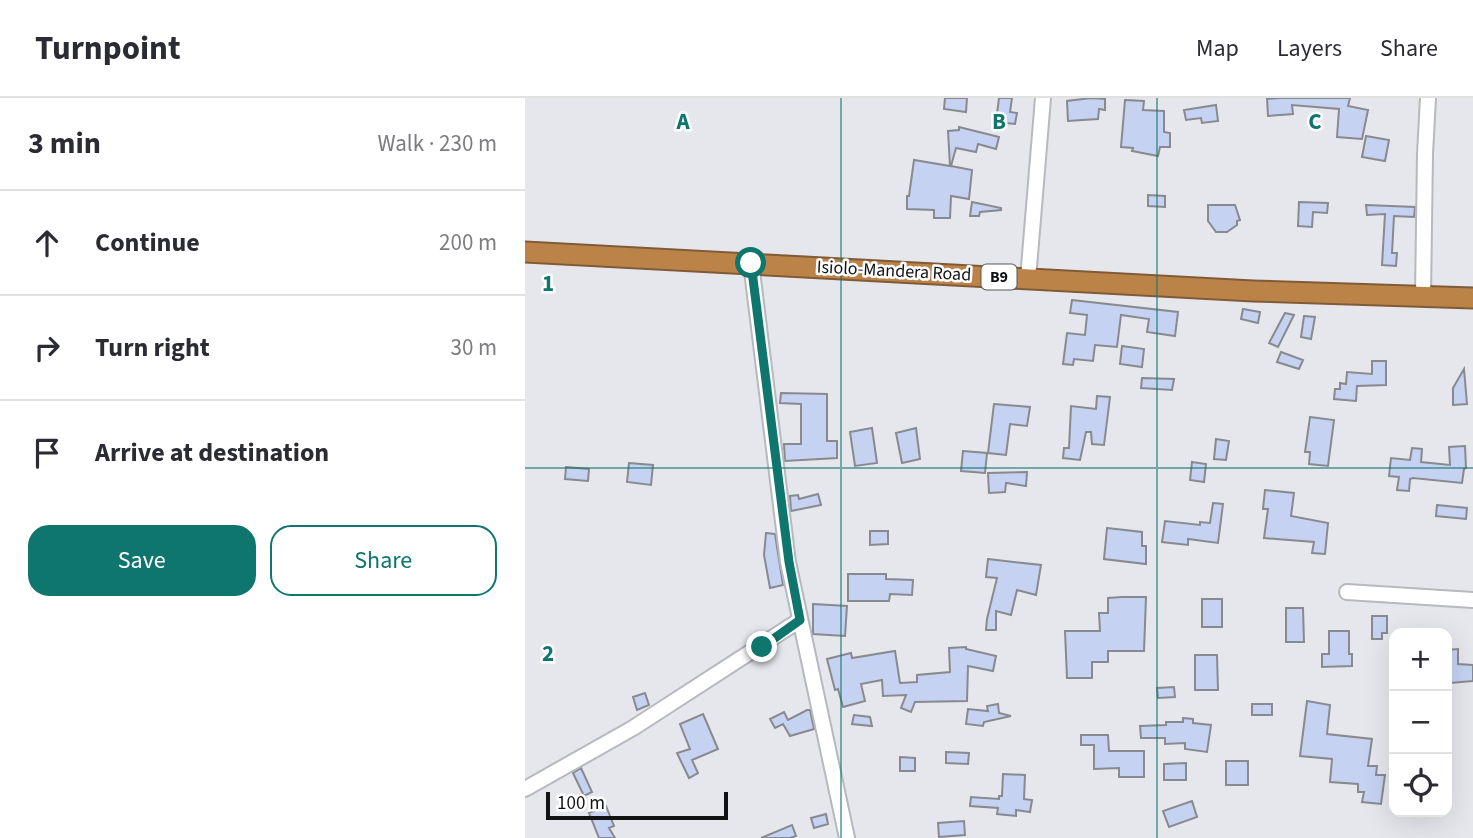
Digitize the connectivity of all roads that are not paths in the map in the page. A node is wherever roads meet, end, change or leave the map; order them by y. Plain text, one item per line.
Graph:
1 (1043, 98) edge
2 (1428, 98) edge
3 (525, 252) edge
4 (751, 263) junction
5 (1027, 279) junction
6 (1423, 296) junction
7 (1473, 298) edge
8 (1347, 593) dead end
9 (1473, 600) edge
10 (800, 620) junction
11 (525, 789) edge
12 (847, 838) edge

1 - 5 street
2 - 6 street
3 - 4 highway, Isiolo-Mandera Road / B9
4 - 5 highway, Isiolo-Mandera Road / B9
4 - 10 street
5 - 6 highway, Isiolo-Mandera Road / B9
6 - 7 highway, Isiolo-Mandera Road / B9
8 - 9 street
10 - 11 street
10 - 12 street

